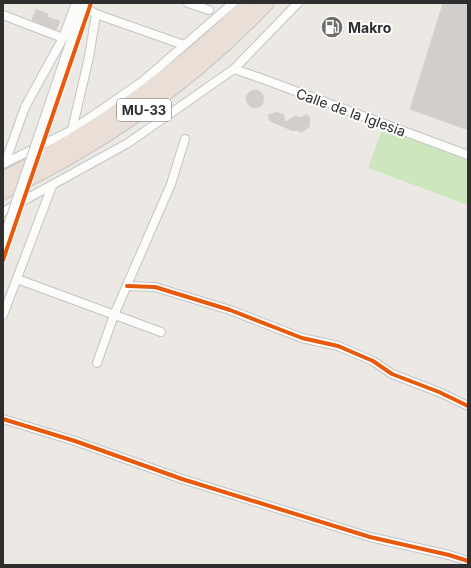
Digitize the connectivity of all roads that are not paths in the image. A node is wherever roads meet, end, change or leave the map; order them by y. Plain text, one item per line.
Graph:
1 (188, 3) edge
2 (216, 3) edge
3 (232, 3) edge
4 (249, 3) edge
5 (267, 3) edge
6 (298, 3) edge
7 (82, 4) edge
8 (209, 10) junction
9 (96, 14) junction
10 (3, 15) edge
11 (217, 17) junction
12 (63, 38) junction
13 (184, 45) junction
14 (234, 70) junction
15 (72, 130) junction
16 (185, 139) dead end
17 (468, 155) edge
18 (4, 163) edge
19 (3, 178) edge
20 (52, 186) junction
21 (3, 192) edge
22 (3, 212) edge
23 (3, 245) edge
24 (17, 279) junction
25 (127, 286) junction
26 (3, 315) edge
27 (114, 316) junction
28 (161, 332) dead end
29 (97, 363) dead end
30 (468, 406) edge
31 (3, 419) edge
32 (468, 561) edge

1 - 8 street
2 - 8 street
3 - 11 street
4 - 19 highway, MU-33
5 - 21 highway, MU-33
6 - 14 street
7 - 9 street
7 - 12 street
7 - 23 main road, bridge
8 - 11 street
9 - 13 street
9 - 15 street
10 - 12 street
11 - 13 street
12 - 18 street
13 - 15 street
14 - 17 street, Calle de la Iglesia
14 - 20 street
15 - 18 street
16 - 25 street
20 - 22 street
20 - 24 street
24 - 26 street
24 - 27 street
25 - 27 street
25 - 30 street
27 - 28 street
27 - 29 street
31 - 32 street

